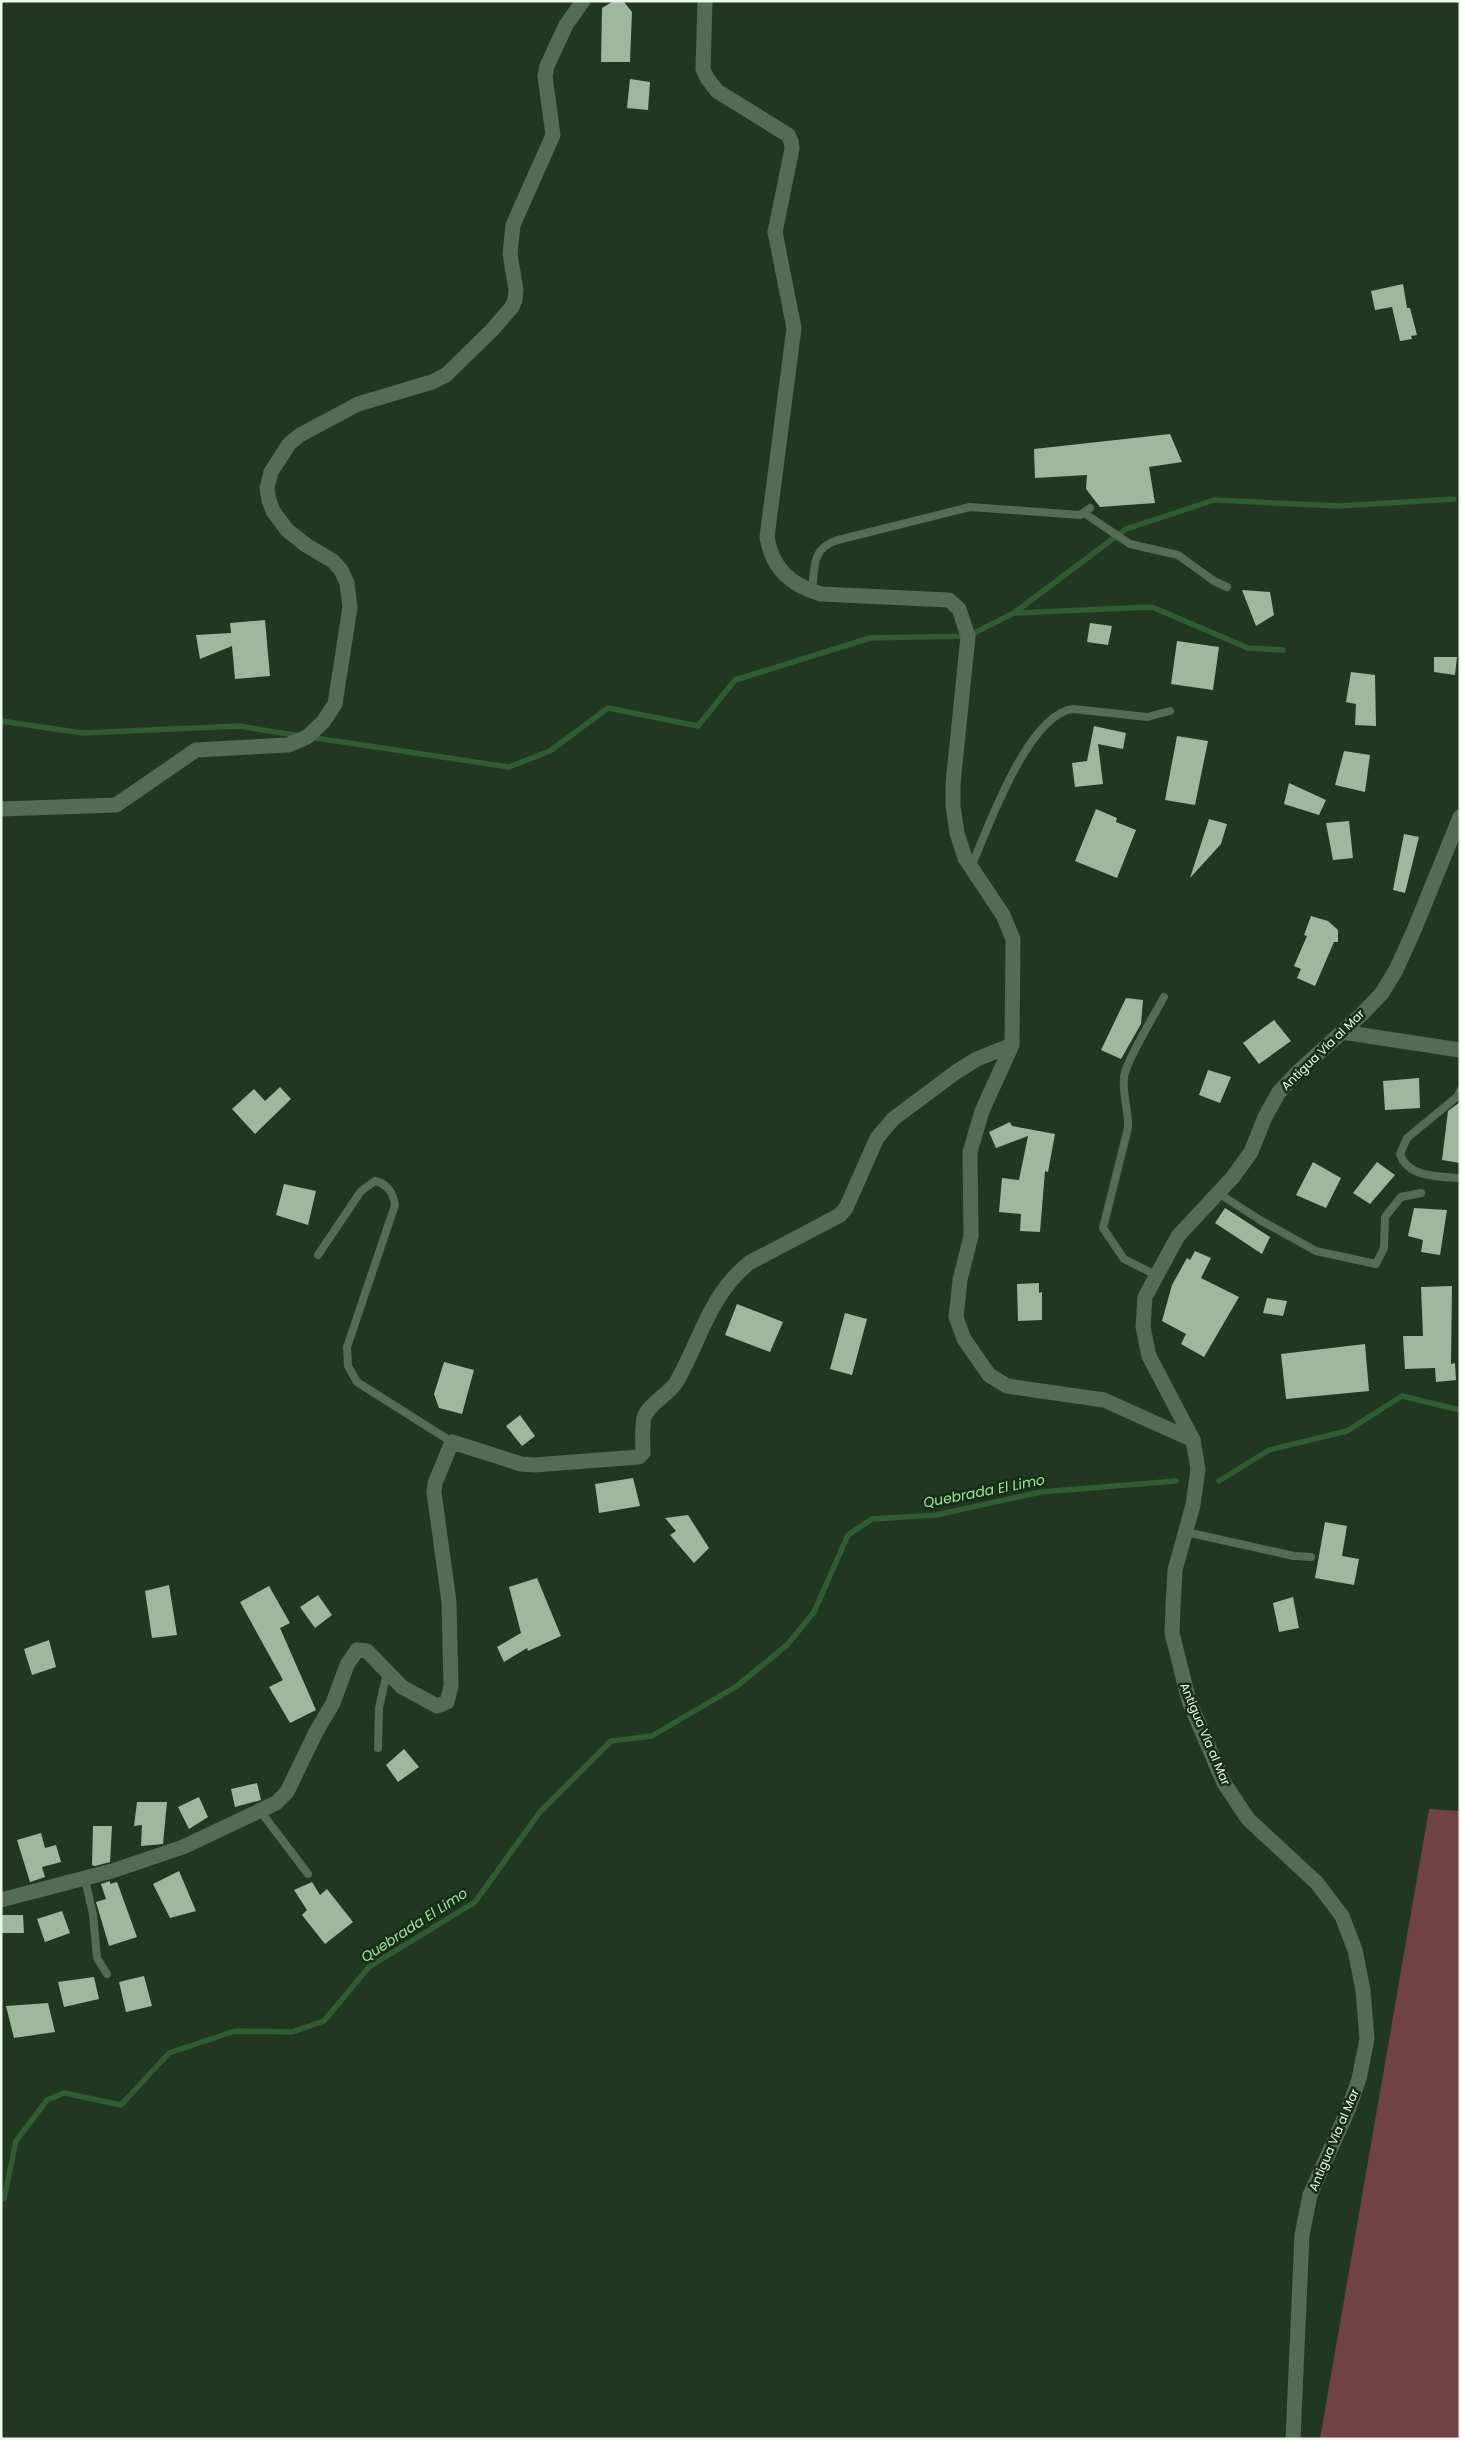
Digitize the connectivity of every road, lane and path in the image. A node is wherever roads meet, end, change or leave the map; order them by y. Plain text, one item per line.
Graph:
1 (583, 1) edge
2 (705, 1) edge
3 (1227, 587) dead end
4 (812, 591) junction
5 (1170, 711) dead end
6 (1, 809) edge
7 (1460, 817) edge
8 (971, 867) junction
9 (1164, 997) dead end
10 (1342, 1032) junction
11 (1012, 1045) junction
12 (1460, 1050) edge
13 (1460, 1092) edge
14 (1460, 1178) edge
15 (1218, 1193) junction
16 (1421, 1193) dead end
17 (318, 1255) dead end
18 (1156, 1275) junction
19 (1192, 1440) junction
20 (452, 1442) junction
21 (1186, 1532) junction
22 (1311, 1557) dead end
23 (387, 1672) junction
24 (378, 1748) dead end
25 (261, 1812) junction
26 (308, 1874) dead end
27 (85, 1878) junction
28 (1, 1900) edge
29 (108, 1974) dead end
30 (1293, 2439) edge

1 - 6 street
2 - 4 street
3 - 4 lane
4 - 8 street
5 - 8 lane
7 - 10 street, Antigua Vía al Mar
8 - 11 street
9 - 18 lane
10 - 12 street
10 - 15 street, Antigua Vía al Mar
11 - 19 street
11 - 20 street
13 - 14 lane
15 - 16 lane
15 - 18 street, Antigua Vía al Mar
17 - 20 lane
18 - 19 street, Antigua Vía al Mar
19 - 21 street, Antigua Vía al Mar
20 - 23 street
21 - 22 lane
21 - 30 street, Antigua Vía al Mar
23 - 24 lane
23 - 25 street
25 - 26 lane
25 - 27 street
27 - 28 street
27 - 29 lane

